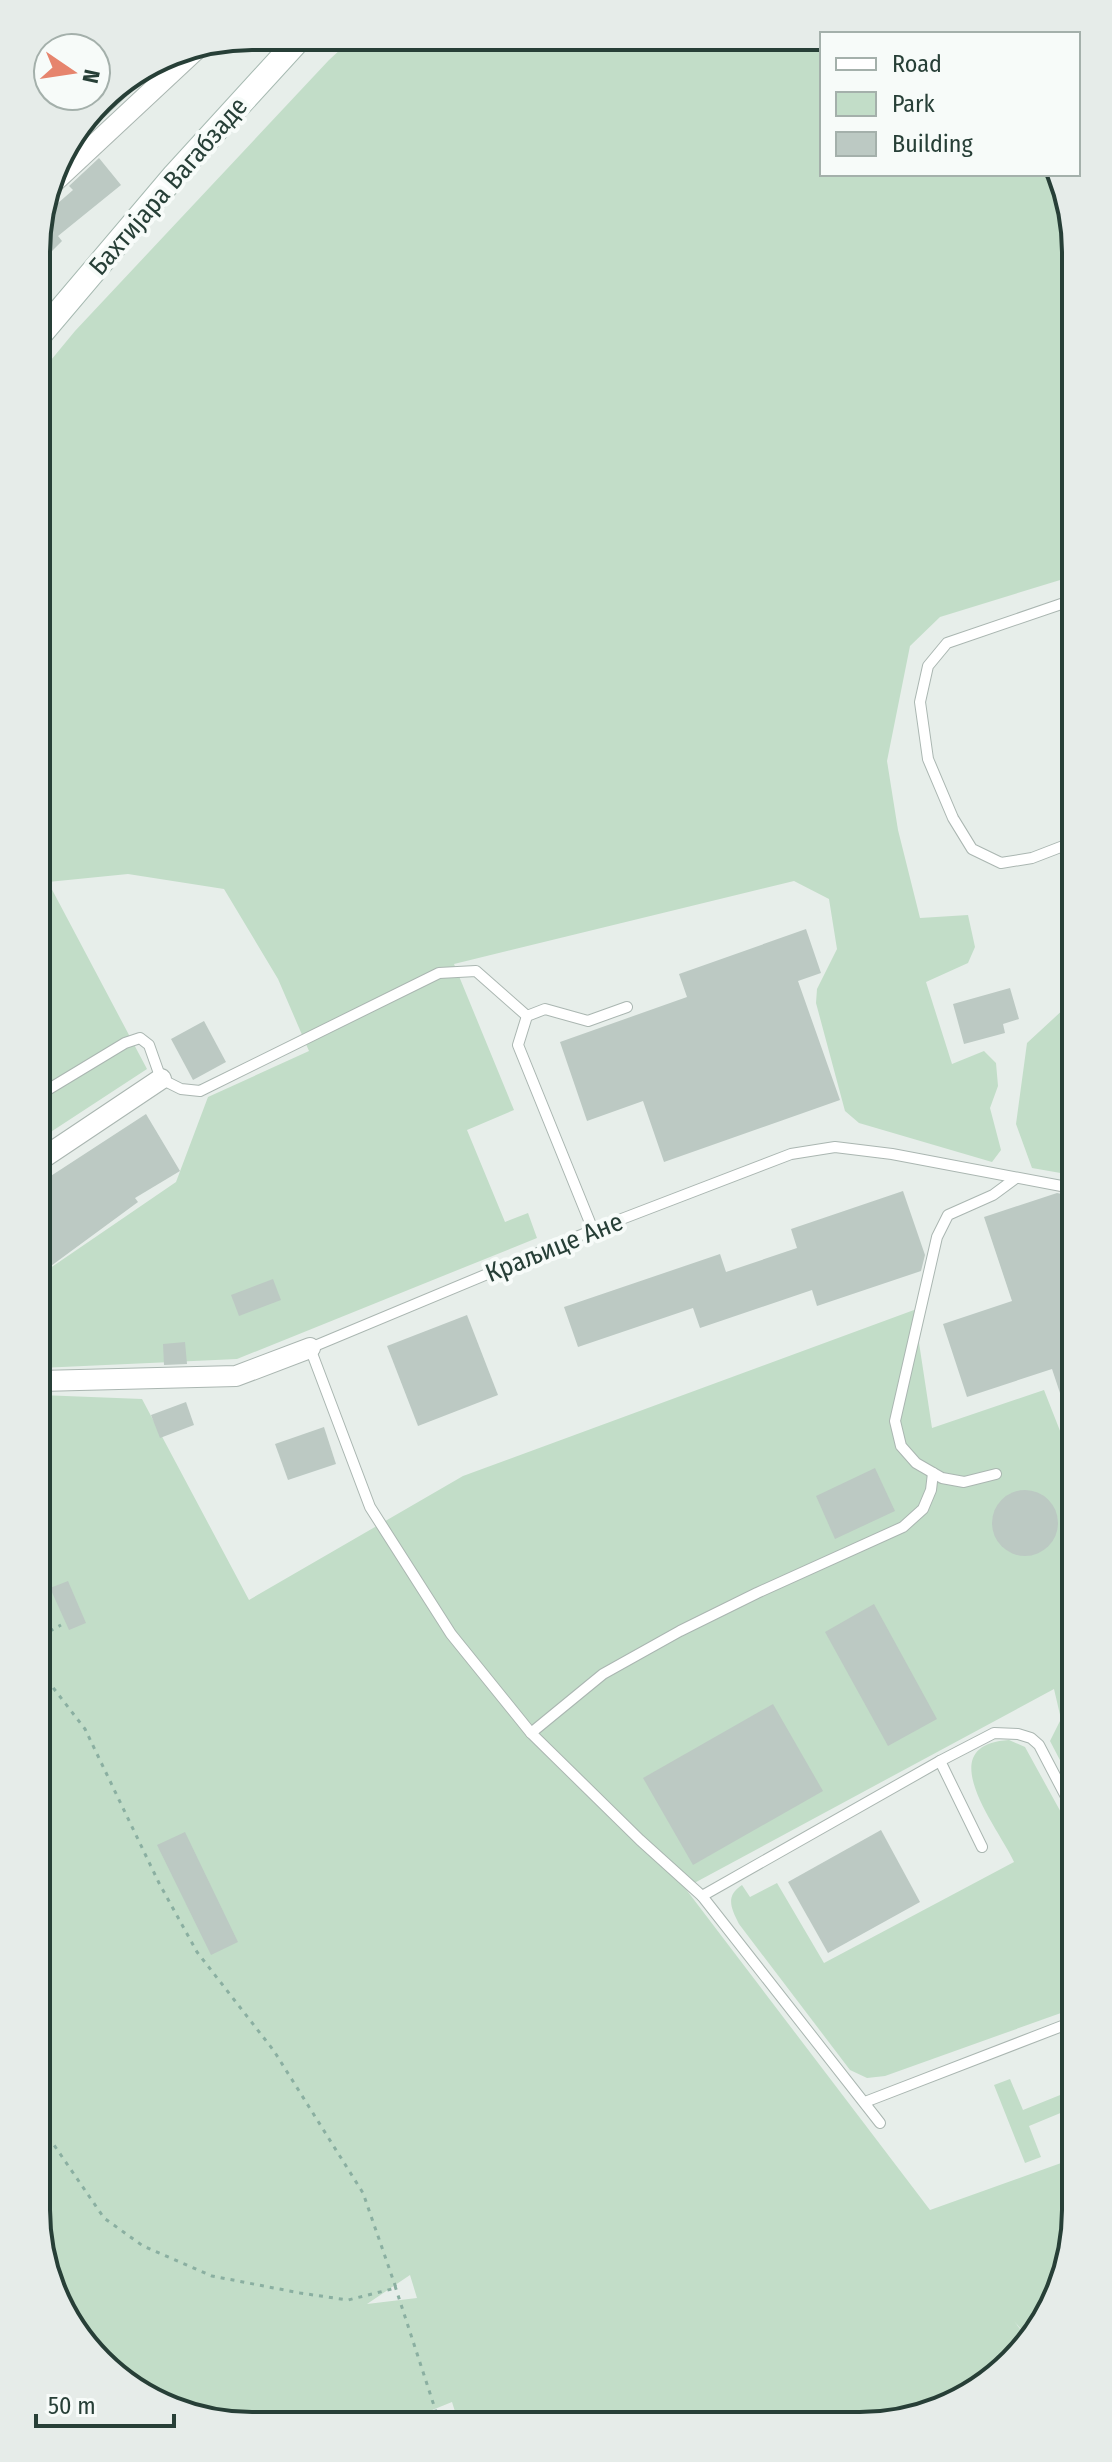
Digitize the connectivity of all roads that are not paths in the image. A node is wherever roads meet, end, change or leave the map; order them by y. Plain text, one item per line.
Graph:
1 (283, 50) edge
2 (182, 63) edge
3 (68, 169) edge
4 (50, 323) edge
5 (1062, 604) edge
6 (1062, 846) edge
7 (627, 1007) dead end
8 (527, 1016) junction
9 (161, 1079) junction
10 (50, 1088) edge
11 (50, 1153) edge
12 (1016, 1178) junction
13 (1062, 1186) edge
14 (593, 1230) junction
15 (310, 1348) junction
16 (50, 1381) edge
17 (933, 1473) junction
18 (996, 1474) dead end
19 (531, 1733) junction
20 (940, 1761) junction
21 (1062, 1789) edge
22 (982, 1847) dead end
23 (702, 1896) junction
24 (1062, 2026) edge
25 (865, 2102) junction
26 (880, 2123) dead end

1 - 4 main road, Бахтијара Вагабзаде
2 - 3 street
5 - 6 lane
7 - 8 lane
8 - 9 lane
8 - 14 lane
9 - 10 lane
9 - 11 street
12 - 13 lane, Краљице Ане
12 - 14 lane, Краљице Ане
12 - 17 lane
14 - 15 lane, Краљице Ане
15 - 16 street, Краљице Ане
15 - 19 lane
17 - 18 lane
17 - 19 lane
19 - 23 lane
20 - 21 lane
20 - 22 lane
20 - 23 lane
23 - 25 lane
24 - 25 lane
25 - 26 lane

